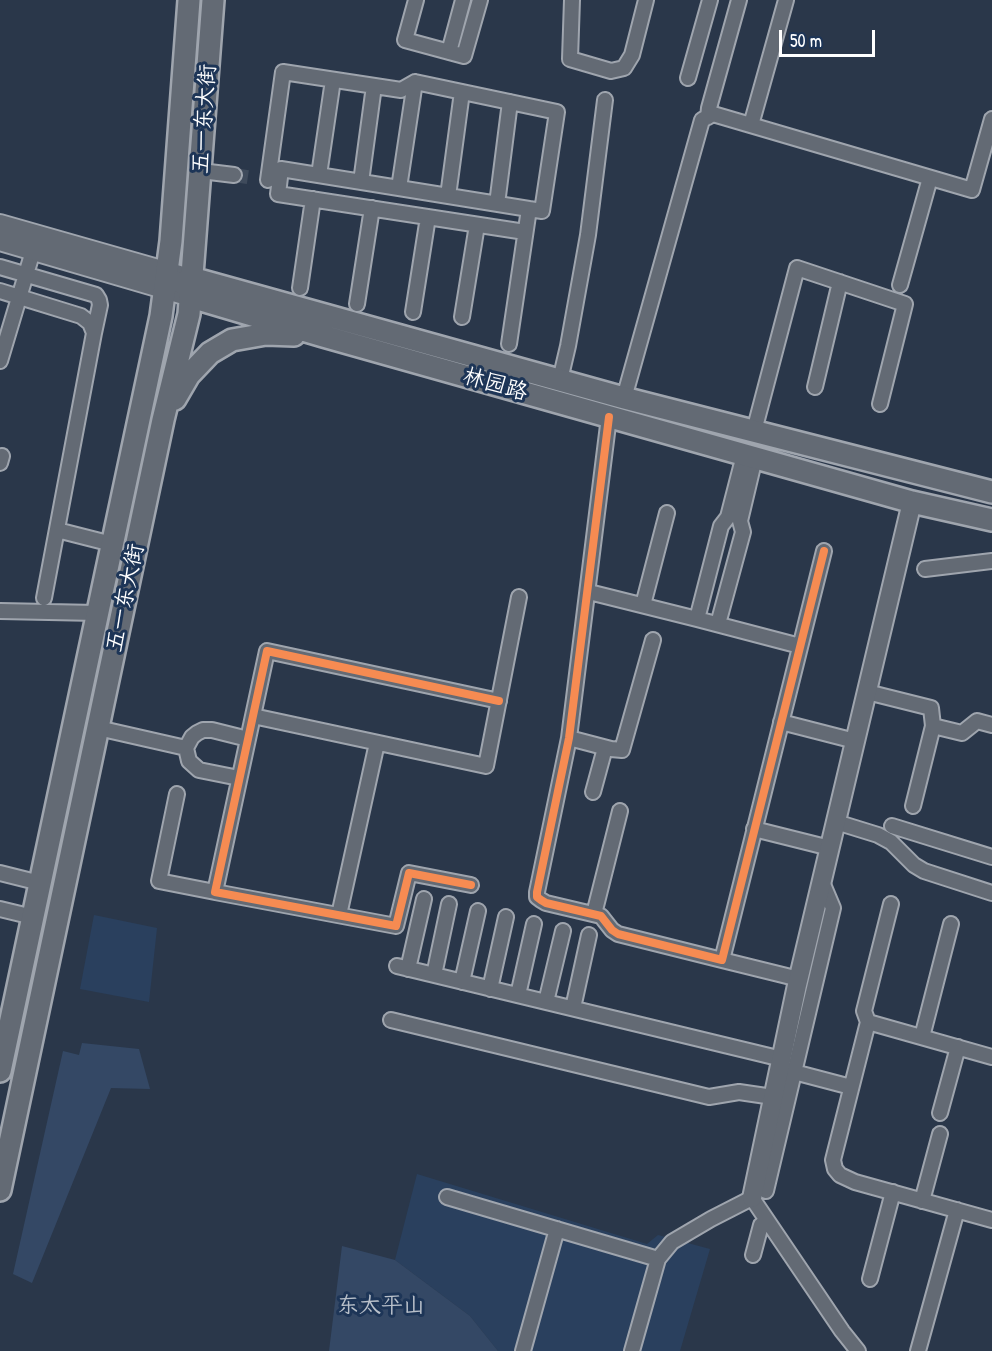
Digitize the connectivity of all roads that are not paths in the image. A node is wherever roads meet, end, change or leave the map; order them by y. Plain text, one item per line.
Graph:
1 (189, 0) edge
2 (213, 0) edge
3 (416, 0) edge
4 (463, 0) edge
5 (480, 0) edge
6 (572, 0) edge
7 (646, 0) edge
8 (710, 0) edge
9 (739, 0) edge
10 (786, 0) edge
11 (449, 52) junction
12 (688, 78) dead end
13 (333, 80) junction
14 (415, 82) junction
15 (374, 86) junction
16 (462, 92) junction
17 (605, 100) dead end
18 (510, 102) junction
19 (708, 117) junction
20 (992, 119) edge
21 (751, 125) junction
22 (201, 171) junction
23 (234, 174) tunnel mouth
24 (319, 175) junction
25 (930, 178) junction
26 (267, 180) junction
27 (361, 182) junction
28 (399, 188) junction
29 (448, 196) junction
30 (313, 199) junction
31 (497, 204) junction
32 (372, 208) junction
33 (529, 209) junction
34 (428, 217) junction
35 (0, 224) edge
36 (477, 225) junction
37 (525, 232) junction
38 (0, 241) edge
39 (33, 251) junction
40 (0, 267) edge
41 (26, 275) junction
42 (840, 282) junction
43 (168, 285) junction
44 (900, 285) dead end
45 (192, 288) junction
46 (300, 288) dead end
47 (0, 291) edge
48 (19, 297) junction
49 (357, 304) dead end
50 (413, 312) dead end
51 (462, 317) dead end
52 (94, 333) junction
53 (323, 336) junction
54 (509, 344) dead end
55 (0, 361) edge
56 (560, 380) junction
57 (814, 387) dead end
58 (624, 398) junction
59 (880, 404) dead end
60 (609, 417) junction
61 (163, 420) junction
62 (754, 431) junction
63 (750, 456) junction
64 (992, 492) edge
65 (912, 502) junction
66 (667, 513) dead end
67 (992, 520) edge
68 (57, 530) junction
69 (112, 543) junction
70 (824, 551) dead end
71 (992, 561) edge
72 (925, 569) dead end
73 (589, 592) junction
74 (519, 597) dead end
75 (44, 598) dead end
76 (643, 605) junction
77 (0, 611) edge
78 (98, 613) junction
79 (697, 619) junction
80 (718, 624) junction
81 (652, 640) dead end
82 (800, 646) junction
83 (867, 692) junction
84 (499, 701) junction
85 (253, 716) junction
86 (781, 722) junction
87 (992, 725) edge
88 (933, 726) junction
89 (98, 728) junction
90 (569, 738) junction
91 (248, 739) junction
92 (855, 741) junction
93 (377, 743) junction
94 (605, 747) junction
95 (186, 748) junction
96 (239, 778) junction
97 (593, 792) dead end
98 (177, 794) dead end
99 (913, 806) dead end
100 (620, 811) dead end
101 (836, 822) junction
102 (892, 826) dead end
103 (754, 829) junction
104 (830, 848) junction
105 (992, 857) edge
106 (0, 873) edge
107 (822, 882) junction
108 (40, 883) junction
109 (471, 885) dead end
110 (215, 892) junction
111 (992, 893) edge
112 (423, 899) dead end
113 (449, 904) dead end
114 (891, 904) dead end
115 (0, 909) edge
116 (478, 911) dead end
117 (339, 915) junction
118 (594, 915) junction
119 (33, 917) junction
120 (506, 917) dead end
121 (534, 924) dead end
122 (951, 924) dead end
123 (562, 931) dead end
124 (589, 935) dead end
125 (722, 960) junction
126 (434, 975) junction
127 (799, 979) junction
128 (462, 982) junction
129 (490, 988) junction
130 (518, 995) junction
131 (546, 1002) junction
132 (573, 1008) junction
133 (391, 1020) dead end
134 (868, 1022) junction
135 (922, 1037) junction
136 (958, 1047) junction
137 (992, 1057) edge
138 (782, 1059) junction
139 (0, 1071) edge
140 (794, 1072) junction
141 (851, 1087) junction
142 (774, 1097) junction
143 (940, 1113) dead end
144 (940, 1134) dead end
145 (0, 1190) edge
146 (893, 1192) junction
147 (759, 1194) junction
148 (447, 1197) dead end
149 (922, 1201) junction
150 (957, 1210) junction
151 (992, 1220) edge
152 (761, 1225) dead end
153 (557, 1229) junction
154 (779, 1237) junction
155 (658, 1259) junction
156 (870, 1279) dead end
157 (523, 1351) edge
158 (632, 1351) edge
159 (858, 1351) edge
160 (918, 1351) edge

1 - 43 main road, 五一东大街
2 - 22 main road, 五一东大街
3 - 11 street
4 - 11 street
5 - 11 street
6 - 7 street
8 - 12 street
9 - 19 street
10 - 21 street
13 - 15 street
13 - 24 street
13 - 26 street
14 - 15 street
14 - 16 street
14 - 28 street
15 - 27 street
16 - 18 street
16 - 29 street
17 - 56 street
18 - 31 street
18 - 33 street
19 - 21 street
19 - 58 street
20 - 25 street
21 - 25 street
22 - 23 street
22 - 45 main road, 五一东大街
24 - 26 street
24 - 27 street
25 - 44 street
26 - 30 street
27 - 28 street
28 - 29 street
29 - 31 street
30 - 32 street
30 - 46 street
31 - 33 street
32 - 34 street
32 - 49 street
33 - 37 street
34 - 36 street
34 - 50 street
35 - 43 street
36 - 37 street
36 - 51 street
37 - 54 street
38 - 39 street
39 - 41 street
39 - 43 street
40 - 41 street
41 - 48 street
41 - 52 street
42 - 57 street
42 - 59 street
42 - 62 street
43 - 45 main road
43 - 69 main road, 五一东大街
45 - 53 main road, 林园路
45 - 56 main road, 林园路
45 - 61 main road, 五一东大街
47 - 48 street
48 - 52 street
48 - 55 street
52 - 68 street
53 - 60 main road, 林园路
53 - 61 main road
56 - 58 main road, 林园路
58 - 62 main road, 林园路
60 - 63 main road, 林园路
60 - 73 street
61 - 89 main road, 五一东大街
62 - 64 main road, 林园路
63 - 65 main road, 林园路
63 - 79 street
63 - 80 street
65 - 67 main road, 林园路
65 - 83 street
66 - 76 street
68 - 69 street
68 - 75 street
69 - 78 main road, 五一东大街
70 - 82 street
71 - 72 street
73 - 76 street
73 - 90 street
74 - 84 street
76 - 79 street
77 - 78 street
78 - 108 main road, 五一东大街
79 - 80 street
80 - 82 street
81 - 94 street
82 - 86 street
83 - 88 street
83 - 92 street
84 - 85 street
84 - 93 street
85 - 91 street
85 - 93 street
86 - 92 street
86 - 103 street
87 - 88 street
88 - 99 street
89 - 95 street
89 - 145 main road, 五一东大街
90 - 94 street
90 - 118 street
91 - 95 street
91 - 96 street
92 - 101 street
93 - 117 street
94 - 97 street
95 - 96 street
96 - 110 street
98 - 110 street
100 - 118 street
101 - 104 street
101 - 111 street
102 - 105 street
103 - 104 street
103 - 125 street
104 - 107 street
106 - 108 street
107 - 127 street
107 - 140 street
108 - 119 main road, 五一东大街
109 - 117 street
110 - 117 street
112 - 126 street
113 - 126 street
114 - 134 street
115 - 119 street
116 - 128 street
118 - 125 street
119 - 139 main road, 五一东大街
120 - 129 street
121 - 130 street
122 - 135 street
123 - 131 street
124 - 132 street
125 - 127 street
126 - 128 street
127 - 138 street
128 - 129 street
129 - 130 street
130 - 131 street
131 - 132 street
132 - 138 street
133 - 142 street
134 - 135 street
134 - 141 street
135 - 136 street
136 - 137 street
136 - 143 street
138 - 142 street
140 - 141 street
140 - 147 street
141 - 146 street
142 - 147 street
144 - 149 street
146 - 149 street
146 - 156 street
147 - 154 street
147 - 155 street
148 - 153 street
149 - 150 street
150 - 151 street
150 - 160 street
152 - 154 street
153 - 155 street
153 - 157 street
154 - 159 street
155 - 158 street

